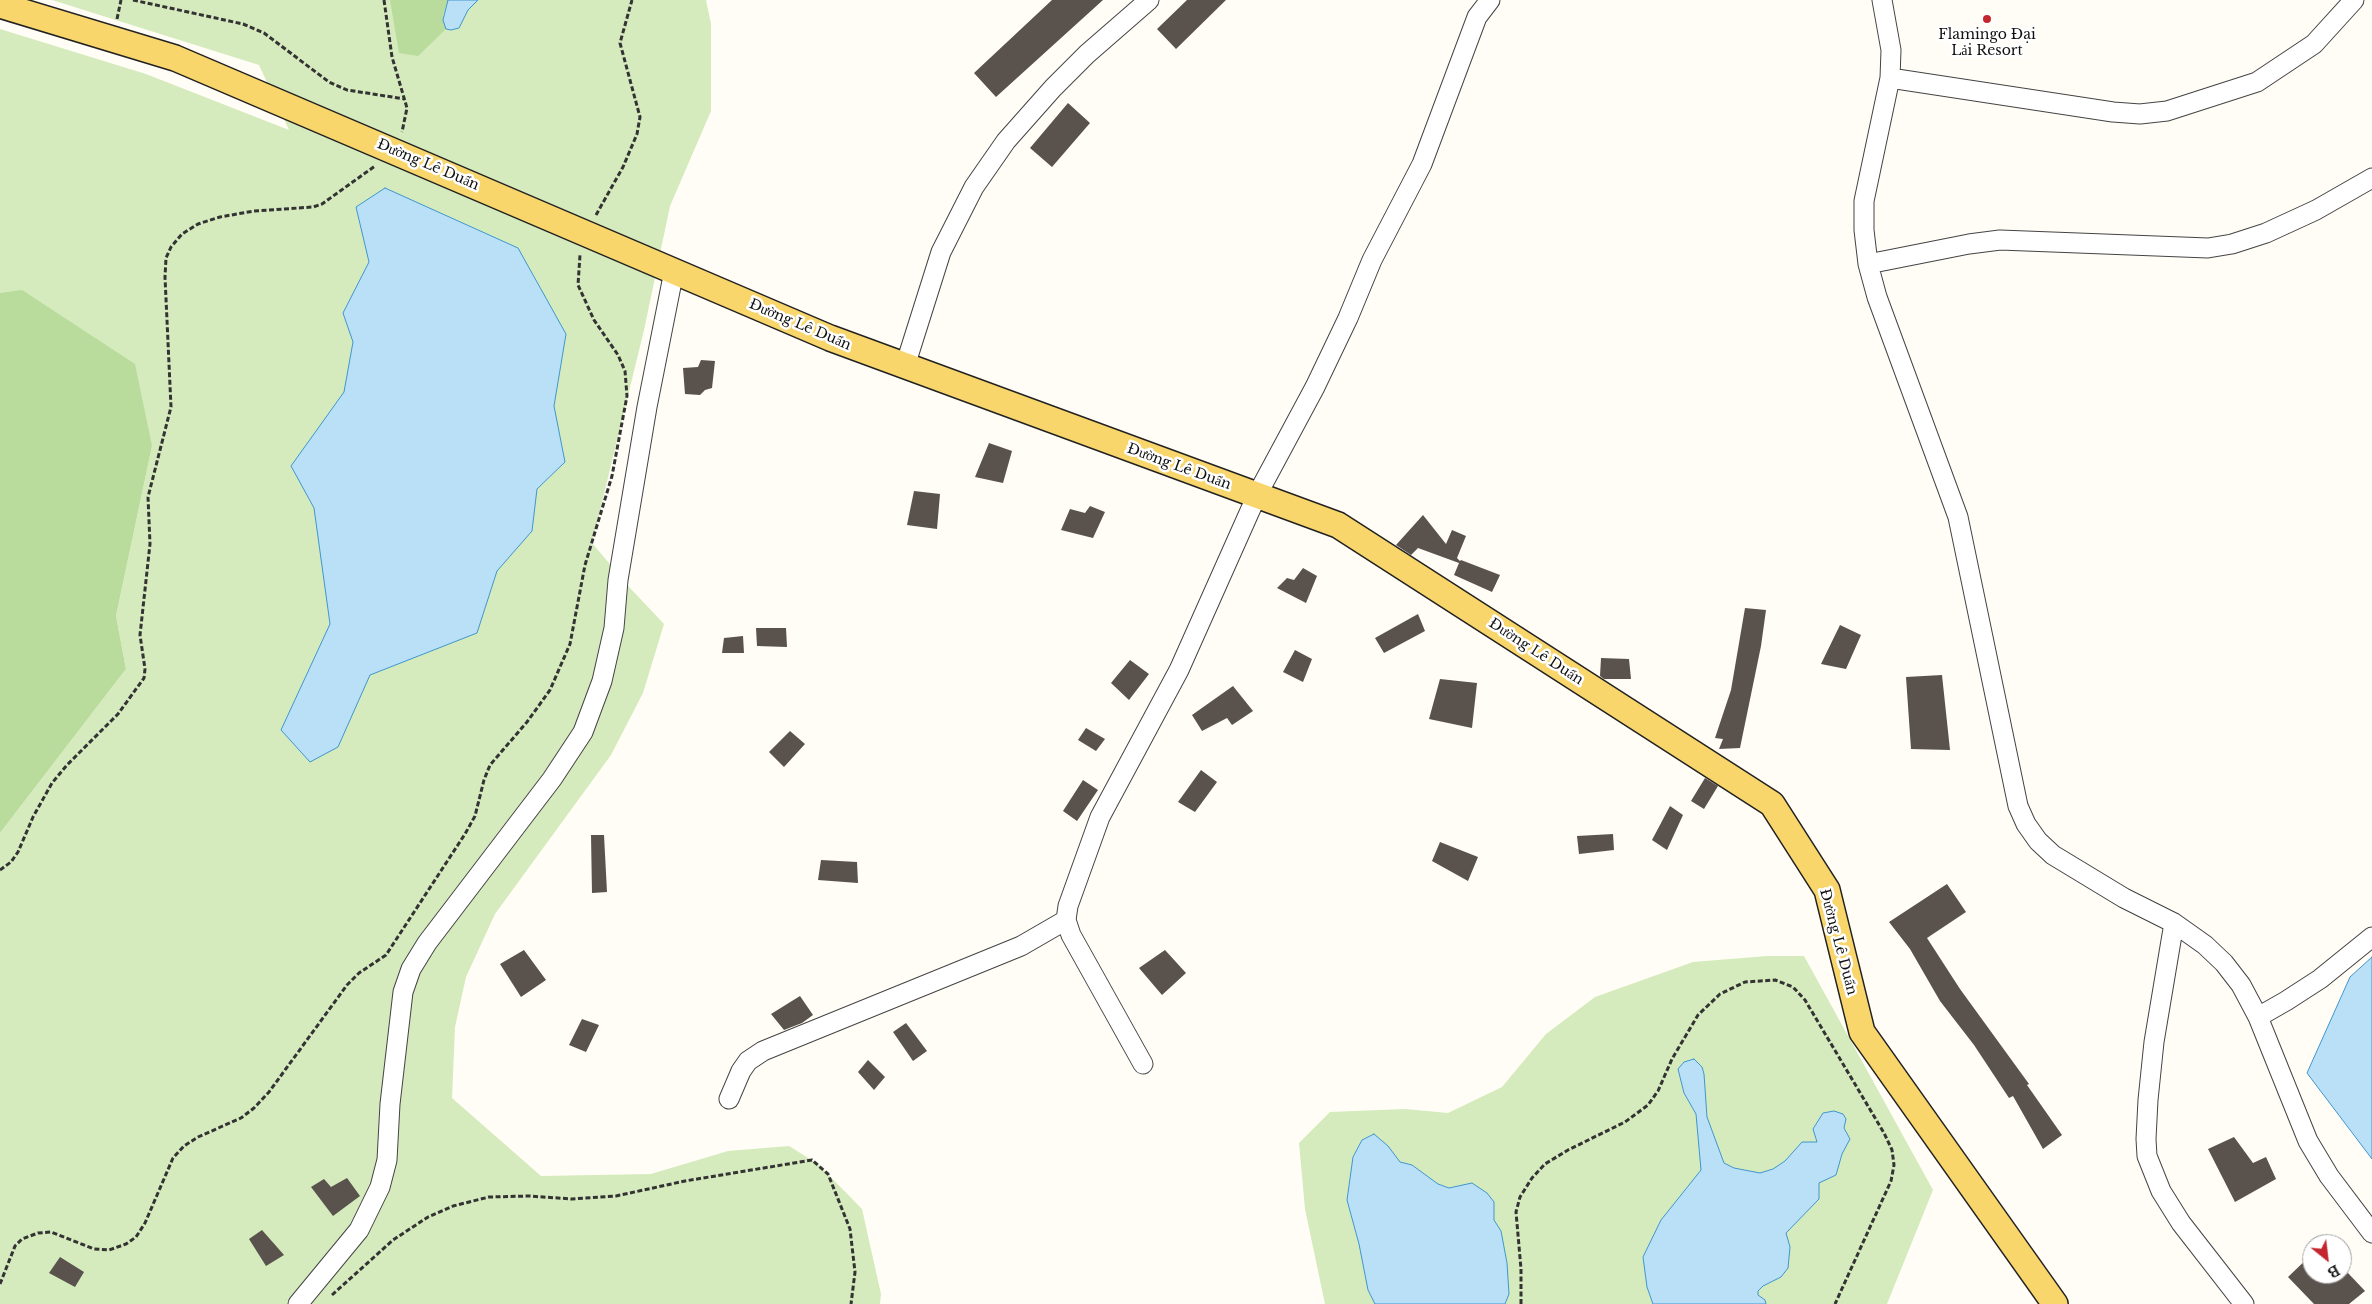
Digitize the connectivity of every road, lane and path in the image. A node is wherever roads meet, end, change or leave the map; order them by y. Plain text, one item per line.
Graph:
1 (133, 0) edge
2 (384, 0) edge
3 (632, 0) edge
4 (1149, 0) edge
5 (1490, 0) edge
6 (1882, 0) edge
7 (2354, 0) edge
8 (0, 5) edge
9 (1890, 78) junction
10 (405, 99) junction
11 (396, 152) junction
12 (2372, 178) edge
13 (585, 233) junction
14 (1868, 264) junction
15 (674, 271) junction
16 (905, 366) junction
17 (1257, 495) junction
18 (0, 870) edge
19 (1066, 920) junction
20 (2174, 922) junction
21 (2372, 937) edge
22 (2258, 1017) junction
23 (1143, 1064) dead end
24 (729, 1099) dead end
25 (2372, 1233) edge
26 (0, 1284) edge
27 (329, 1298) dead end
28 (298, 1304) edge
29 (851, 1304) edge
30 (1521, 1304) edge
31 (1835, 1304) edge
32 (2055, 1304) edge
33 (2244, 1304) edge

1 - 10 path
2 - 10 path
3 - 13 path
4 - 16 street
5 - 17 street
6 - 9 street
7 - 9 street
8 - 11 main road, Đường Lê Duẩn
9 - 14 street
10 - 11 path
11 - 13 main road, Đường Lê Duẩn
11 - 18 path
12 - 14 street
13 - 15 main road, Đường Lê Duẩn
13 - 26 path
14 - 20 street
15 - 16 main road, Đường Lê Duẩn
15 - 28 street
16 - 17 main road, Đường Lê Duẩn
17 - 19 street
17 - 32 main road, Đường Lê Duẩn
19 - 23 street
19 - 24 street
20 - 22 street
20 - 33 street
21 - 22 street
22 - 25 street
27 - 29 path
30 - 31 path

